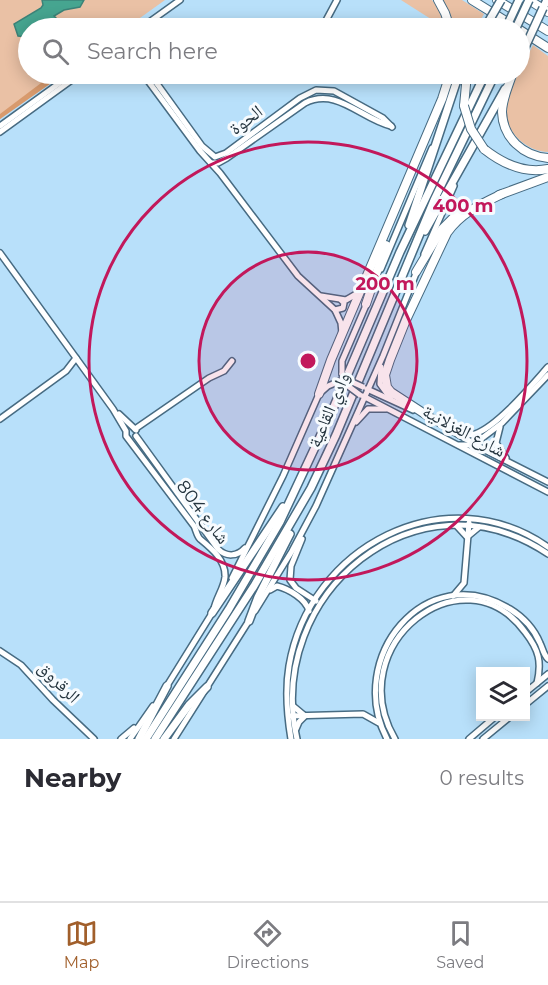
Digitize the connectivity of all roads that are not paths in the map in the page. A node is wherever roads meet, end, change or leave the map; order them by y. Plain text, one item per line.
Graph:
1 (180, 0) edge
2 (337, 0) edge
3 (438, 0) edge
4 (472, 0) edge
5 (499, 0) edge
6 (519, 0) edge
7 (529, 0) edge
8 (547, 0) edge
9 (548, 12) edge
10 (155, 18) edge
11 (327, 18) edge
12 (447, 18) edge
13 (490, 18) edge
14 (501, 18) edge
15 (511, 18) edge
16 (522, 18) edge
17 (527, 18) edge
18 (530, 20) edge
19 (548, 31) edge
20 (530, 36) edge
21 (530, 37) edge
22 (548, 48) edge
23 (58, 84) edge
24 (66, 84) edge
25 (150, 84) edge
26 (157, 84) edge
27 (447, 84) edge
28 (456, 84) edge
29 (466, 84) edge
30 (480, 84) edge
31 (490, 84) edge
32 (507, 84) edge
33 (509, 84) edge
34 (0, 126) edge
35 (0, 132) edge
36 (436, 141) junction
37 (472, 149) junction
38 (212, 155) junction
39 (548, 158) edge
40 (210, 163) junction
41 (548, 169) edge
42 (548, 177) edge
43 (502, 194) junction
44 (392, 221) junction
45 (400, 252) junction
46 (0, 253) edge
47 (410, 256) junction
48 (416, 272) junction
49 (361, 290) junction
50 (320, 296) junction
51 (341, 300) junction
52 (366, 304) junction
53 (335, 310) junction
54 (342, 334) junction
55 (383, 356) junction
56 (76, 358) junction
57 (232, 362) dead end
58 (82, 367) junction
59 (548, 367) edge
60 (66, 371) junction
61 (548, 375) edge
62 (342, 381) junction
63 (366, 388) junction
64 (319, 394) junction
65 (362, 396) junction
66 (392, 400) junction
67 (113, 409) junction
68 (397, 412) junction
69 (0, 418) edge
70 (434, 420) junction
71 (500, 421) junction
72 (126, 431) junction
73 (135, 432) junction
74 (348, 433) junction
75 (459, 435) junction
76 (130, 439) junction
77 (454, 444) junction
78 (476, 444) junction
79 (509, 462) junction
80 (301, 477) junction
81 (548, 482) edge
82 (548, 492) edge
83 (298, 512) junction
84 (469, 522) junction
85 (456, 525) junction
86 (306, 526) junction
87 (480, 526) junction
88 (256, 532) junction
89 (467, 537) junction
90 (548, 547) edge
91 (548, 554) edge
92 (464, 583) junction
93 (321, 591) junction
94 (265, 595) junction
95 (307, 595) junction
96 (472, 595) junction
97 (453, 596) junction
98 (315, 600) junction
99 (318, 607) junction
100 (213, 612) junction
101 (309, 612) junction
102 (249, 621) junction
103 (0, 651) edge
104 (548, 659) edge
105 (548, 666) edge
106 (540, 669) junction
107 (548, 674) edge
108 (537, 683) junction
109 (166, 686) junction
110 (548, 686) edge
111 (207, 687) junction
112 (530, 688) edge
113 (530, 700) edge
114 (375, 701) junction
115 (154, 705) junction
116 (293, 705) junction
117 (363, 714) junction
118 (290, 716) junction
119 (305, 717) junction
120 (491, 721) edge
121 (506, 721) edge
122 (380, 724) junction
123 (295, 731) junction
124 (94, 739) edge
125 (123, 739) edge
126 (130, 739) edge
127 (139, 739) edge
128 (146, 739) edge
129 (155, 739) edge
130 (164, 739) edge
131 (174, 739) edge
132 (291, 739) edge
133 (297, 739) edge
134 (387, 739) edge
135 (395, 739) edge
136 (469, 739) edge
137 (483, 739) edge

1 - 10 street
2 - 11 street
3 - 12 highway
4 - 14 highway
5 - 13 main road, bridge
5 - 17 highway
6 - 15 main road, bridge
7 - 9 highway
7 - 16 main road, bridge
8 - 20 main road, bridge
18 - 19 highway
21 - 22 highway
23 - 34 street
24 - 35 street
25 - 40 street
26 - 38 street
27 - 44 highway
28 - 36 main road
29 - 41 highway, bridge
30 - 45 main road, وادي القاعية
31 - 47 main road, وادي القاعية
32 - 37 main road
33 - 39 highway
36 - 45 main road
36 - 52 street, وادي القاعية
37 - 47 main road
37 - 48 street, وادي القاعية
38 - 40 street
38 - 40 street, الحوة
40 - 50 street
42 - 43 highway
43 - 48 highway
43 - 70 highway
44 - 49 highway
44 - 52 highway
45 - 80 main road, وادي القاعية
46 - 56 street, شارع 804
47 - 83 main road, وادي القاعية
48 - 55 street, وادي القاعية
49 - 51 street
49 - 54 highway
50 - 51 street
50 - 53 street
51 - 53 street
52 - 62 street, وادي القاعية, bridge
53 - 54 street
54 - 64 highway
55 - 63 street, وادي القاعية
55 - 66 street
56 - 58 street, شارع 804
56 - 60 street
57 - 73 street
58 - 60 street
58 - 67 street, شارع 804
59 - 71 street
60 - 69 street
61 - 71 street
62 - 63 street, شارع الغزلانية, bridge
62 - 64 street
62 - 65 street, شارع الغزلانية, bridge
63 - 65 street, وادي القاعية
63 - 66 street, شارع الغزلانية
64 - 88 street, وادي القاعية
65 - 68 street, شارع الغزلانية
65 - 74 street, وادي القاعية
66 - 70 street, شارع الغزلانية
67 - 72 street, شارع 804
67 - 73 street, شارع 804
68 - 74 street
68 - 77 street, شارع الغزلانية
70 - 75 street, شارع الغزلانية
71 - 75 street
71 - 78 street
71 - 79 street
72 - 73 street
72 - 76 street, شارع 804
73 - 76 street
73 - 88 street, شارع 804
74 - 86 street, وادي القاعية
75 - 78 street, شارع الغزلانية
76 - 100 street, شارع 804
77 - 78 street
77 - 82 street, شارع الغزلانية
78 - 79 street, شارع الغزلانية
79 - 81 street, شارع الغزلانية
80 - 100 main road
80 - 128 main road, وادي القاعية
83 - 102 main road
83 - 129 main road, وادي القاعية
84 - 85 street
84 - 87 street
84 - 89 street
84 - 90 street
84 - 93 street
85 - 89 street
85 - 99 street
86 - 94 street, وادي القاعية
86 - 95 street, وادي القاعية
87 - 89 street
87 - 91 street
88 - 100 street, وادي القاعية
89 - 92 street
92 - 96 street
92 - 97 street
93 - 95 street
93 - 98 street
94 - 101 street
94 - 102 street, وادي القاعية
95 - 98 street, وادي القاعية
96 - 97 street
96 - 104 street
97 - 114 street
98 - 99 street
98 - 101 street
99 - 116 street
100 - 109 street, وادي القاعية
101 - 118 street
102 - 111 street, وادي القاعية
103 - 124 street, الرقروق
105 - 106 street
106 - 108 street
106 - 135 street
107 - 108 street
108 - 112 street
109 - 115 street, وادي القاعية
109 - 127 main road
110 - 113 street
111 - 130 main road
111 - 131 street, وادي القاعية
114 - 117 street
114 - 122 street
115 - 125 street
115 - 126 street, وادي القاعية
116 - 118 street
116 - 119 street
117 - 119 street
117 - 122 street
118 - 119 street
118 - 123 street
118 - 132 street
119 - 123 street
120 - 136 street
121 - 137 street
122 - 134 street
123 - 133 street

